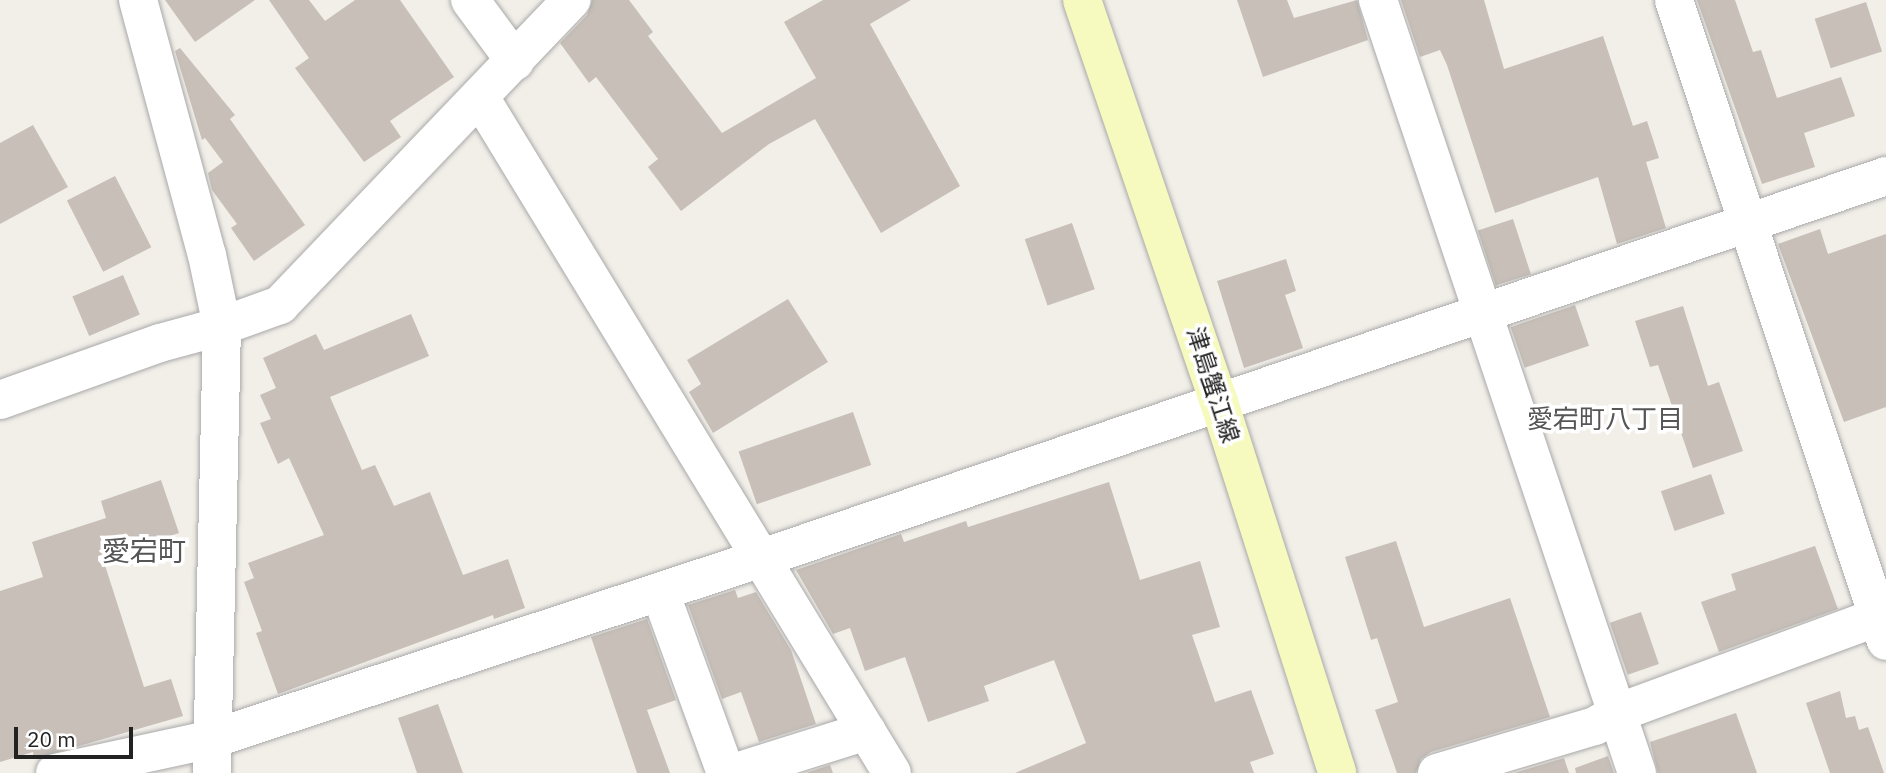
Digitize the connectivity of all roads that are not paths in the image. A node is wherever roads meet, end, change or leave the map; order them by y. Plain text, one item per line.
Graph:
1 (138, 0) edge
2 (470, 0) edge
3 (571, 0) edge
4 (1082, 0) edge
5 (1378, 0) edge
6 (1674, 0) edge
7 (515, 61) junction
8 (481, 99) junction
9 (1886, 176) edge
10 (1746, 222) junction
11 (1481, 311) junction
12 (222, 326) junction
13 (1218, 399) junction
14 (0, 400) edge
15 (762, 558) junction
16 (660, 592) junction
17 (1882, 629) edge
18 (1617, 713) junction
19 (867, 731) junction
20 (212, 756) edge
21 (55, 773) edge
22 (726, 773) edge
23 (733, 773) edge
24 (892, 773) edge
25 (1338, 773) edge
26 (1437, 773) edge
27 (1637, 773) edge

1 - 12 street
2 - 7 street
3 - 7 street
4 - 13 main road, 津島蟹江線
5 - 11 street
6 - 10 street
7 - 8 street
8 - 12 street
8 - 15 street
9 - 10 street
10 - 11 street
10 - 17 street
11 - 13 street
11 - 18 street
12 - 14 street
12 - 20 street
13 - 15 street
13 - 25 main road, 津島蟹江線
15 - 16 street
15 - 19 street
16 - 20 street
16 - 22 street
17 - 18 street
18 - 26 street
18 - 27 street
19 - 23 street
19 - 24 street
20 - 21 street

